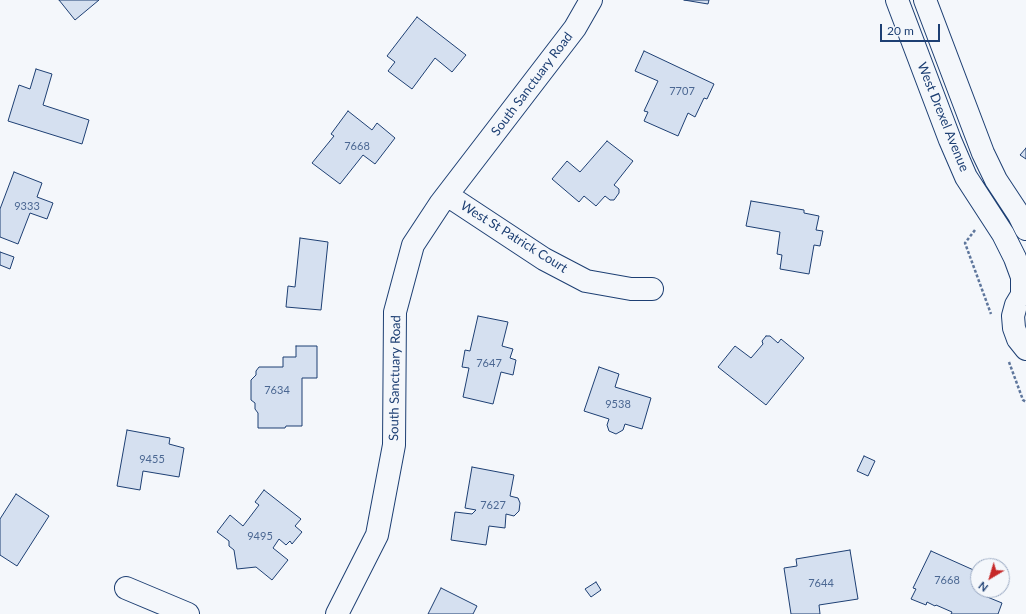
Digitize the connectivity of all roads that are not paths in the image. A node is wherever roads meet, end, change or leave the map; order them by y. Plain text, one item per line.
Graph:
1 (591, 0) edge
2 (897, 0) edge
3 (925, 0) edge
4 (447, 195) junction
5 (1026, 229) edge
6 (652, 289) dead end
7 (1024, 293) edge
8 (1026, 348) edge
9 (126, 588) dead end
10 (188, 614) edge
11 (336, 614) edge

1 - 4 street, South Sanctuary Road
2 - 7 street, West Drexel Avenue
3 - 5 street, West Drexel Avenue
4 - 6 street, West St Patrick Court
4 - 11 street, South Sanctuary Road
7 - 8 street, West Drexel Avenue
9 - 10 street

